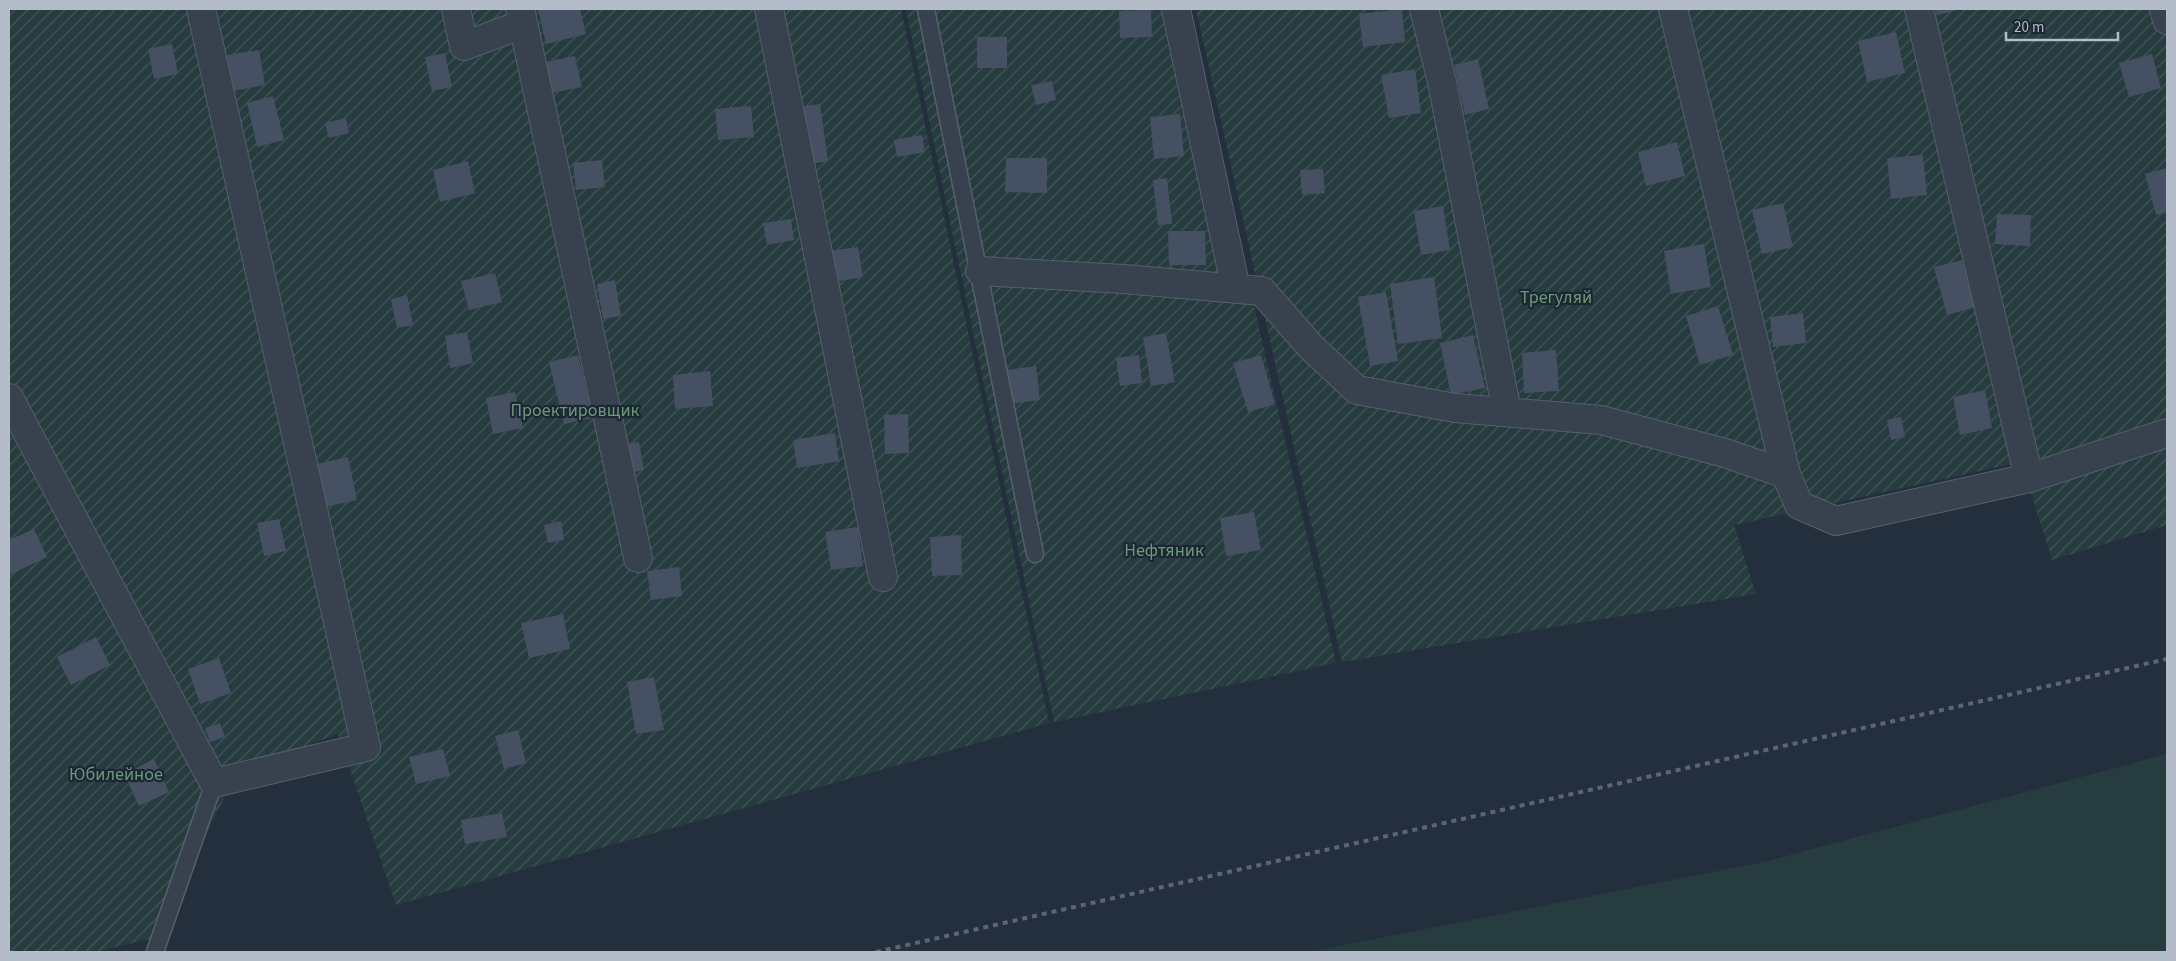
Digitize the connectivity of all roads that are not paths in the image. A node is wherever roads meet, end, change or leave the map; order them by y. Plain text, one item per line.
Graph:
1 (201, 9) edge
2 (456, 9) edge
3 (769, 9) edge
4 (926, 9) edge
5 (1176, 9) edge
6 (1424, 9) edge
7 (1673, 9) edge
8 (1919, 9) edge
9 (2164, 9) edge
10 (522, 16) edge
11 (2167, 20) edge
12 (980, 271) junction
13 (1236, 289) junction
14 (9, 398) edge
15 (1507, 412) junction
16 (2167, 433) edge
17 (1786, 474) junction
18 (2029, 478) junction
19 (1035, 554) dead end
20 (638, 558) dead end
21 (883, 577) dead end
22 (214, 784) junction
23 (155, 952) edge

1 - 22 street
2 - 10 street
3 - 21 street
4 - 12 lane
5 - 13 street
6 - 15 street
7 - 17 street
8 - 18 street
9 - 11 street
10 - 20 street
12 - 13 street
12 - 19 lane
13 - 15 street
14 - 22 street
15 - 17 street
16 - 18 street
17 - 18 street
22 - 23 lane

